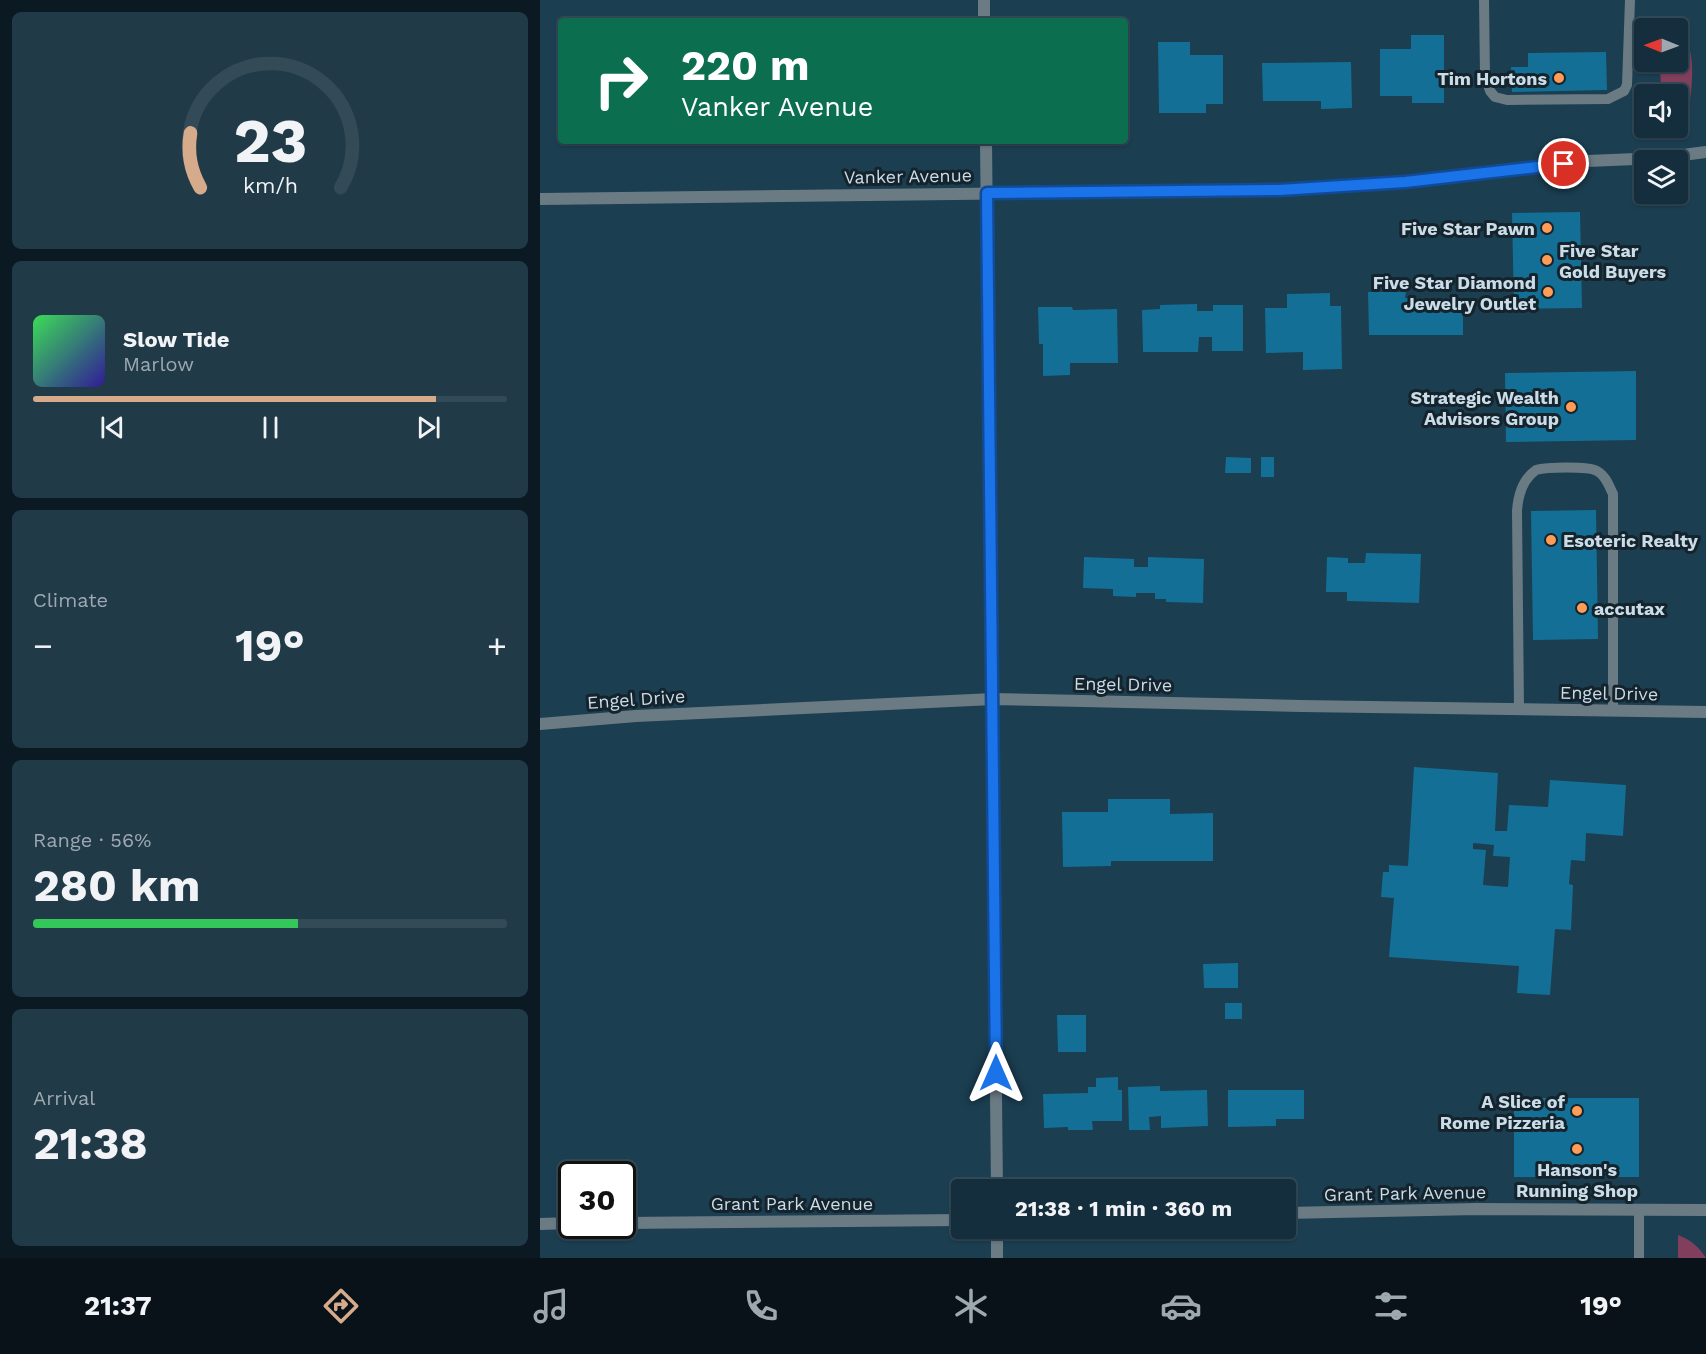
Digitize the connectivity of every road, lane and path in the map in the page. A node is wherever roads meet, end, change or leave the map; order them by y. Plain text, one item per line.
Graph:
1 (984, 0) edge
2 (1484, 0) edge
3 (1630, 0) edge
4 (984, 18) edge
5 (986, 144) edge
6 (1706, 152) edge
7 (987, 193) junction
8 (540, 199) edge
9 (993, 699) junction
10 (1519, 709) junction
11 (1613, 711) junction
12 (1706, 712) edge
13 (540, 724) edge
14 (997, 1179) edge
15 (1639, 1209) junction
16 (1706, 1210) edge
17 (1296, 1213) edge
18 (951, 1220) edge
19 (558, 1223) edge
20 (636, 1223) edge
21 (540, 1224) edge
22 (997, 1239) edge
23 (997, 1258) edge
24 (1640, 1258) edge

1 - 4 street
2 - 3 lane
5 - 7 street
6 - 7 street, Vanker Avenue
7 - 8 street, Vanker Avenue
7 - 9 street
9 - 10 street, Engel Drive
9 - 13 street, Engel Drive
9 - 14 street
10 - 11 street, Engel Drive
10 - 11 lane
11 - 12 street, Engel Drive
15 - 16 street, Grant Park Avenue
15 - 17 street, Grant Park Avenue
15 - 24 lane
18 - 20 street, Grant Park Avenue
19 - 21 street
22 - 23 street

